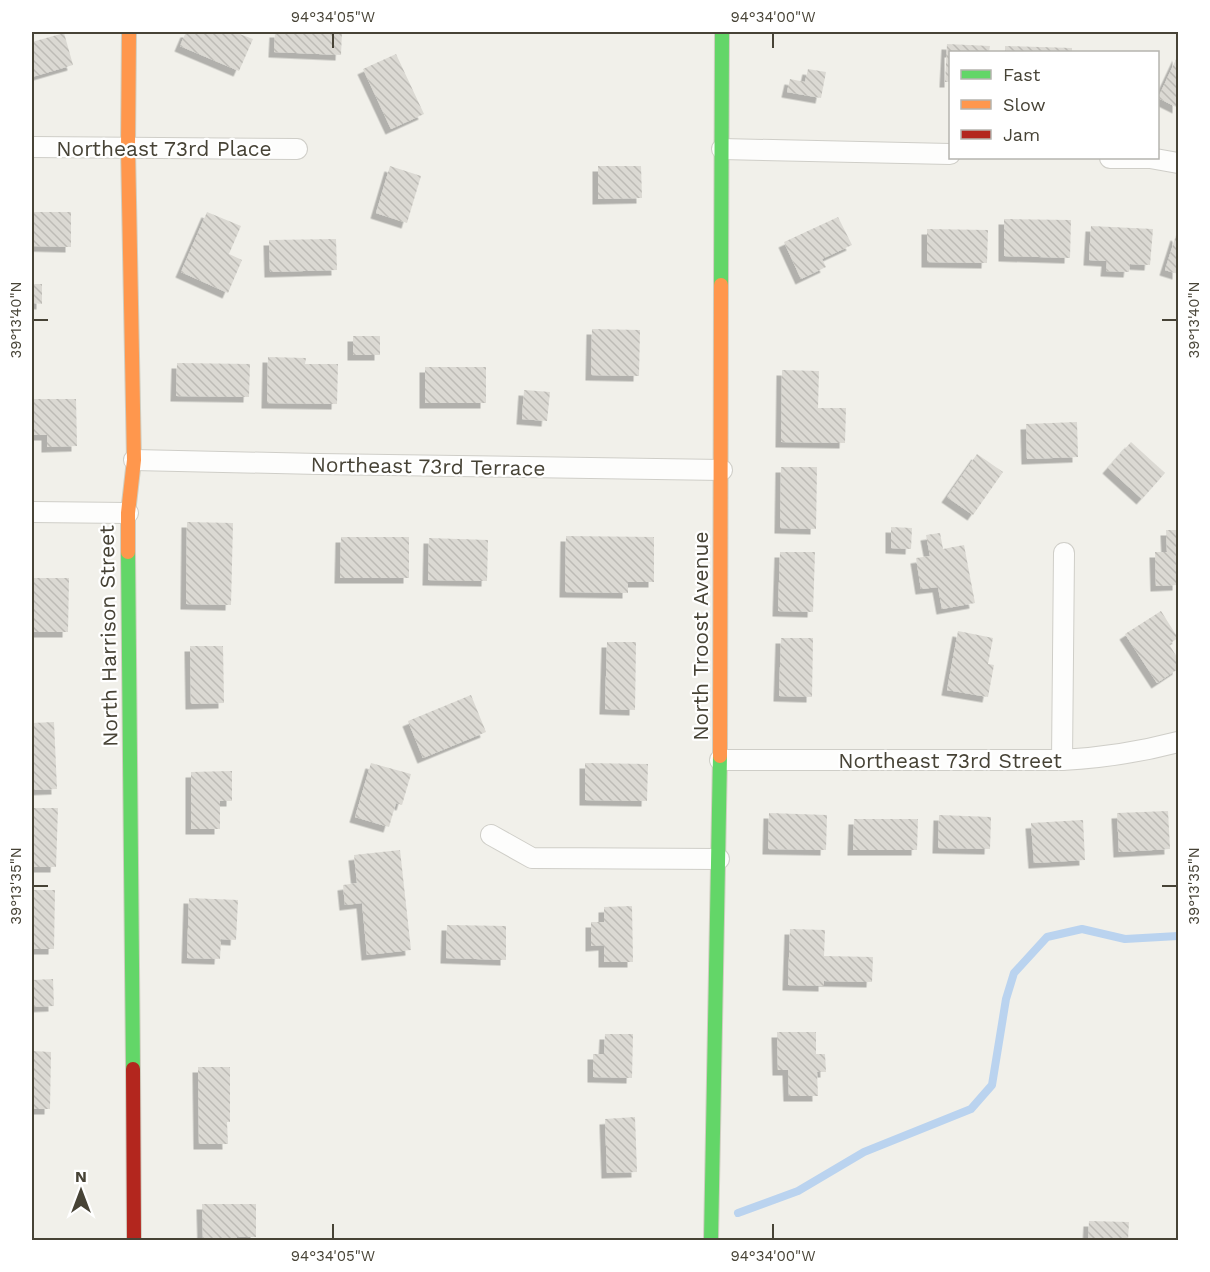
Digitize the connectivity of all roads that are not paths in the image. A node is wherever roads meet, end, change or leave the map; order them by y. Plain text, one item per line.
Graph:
1 (129, 32) edge
2 (722, 32) edge
3 (32, 147) edge
4 (128, 148) junction
5 (297, 149) dead end
6 (722, 149) junction
7 (949, 154) edge
8 (1156, 159) edge
9 (1179, 163) edge
10 (134, 460) junction
11 (722, 470) junction
12 (32, 512) edge
13 (128, 513) junction
14 (1064, 553) dead end
15 (1179, 742) edge
16 (720, 760) junction
17 (1062, 760) junction
18 (491, 835) dead end
19 (719, 859) junction
20 (134, 1240) edge
21 (711, 1240) edge

1 - 4 street, North Harrison Street
2 - 6 street, North Troost Avenue
3 - 4 street, Northeast 73rd Place
4 - 5 street, Northeast 73rd Place
4 - 10 street, North Harrison Street
6 - 7 street
6 - 11 street, North Troost Avenue
8 - 9 street
10 - 11 street, Northeast 73rd Terrace
10 - 13 street, North Harrison Street
11 - 16 street, North Troost Avenue
12 - 13 street
13 - 20 street, North Harrison Street
14 - 17 street
15 - 17 street, Northeast 73rd Street
16 - 17 street, Northeast 73rd Street
16 - 19 street, North Troost Avenue
18 - 19 street
19 - 21 street, North Troost Avenue

